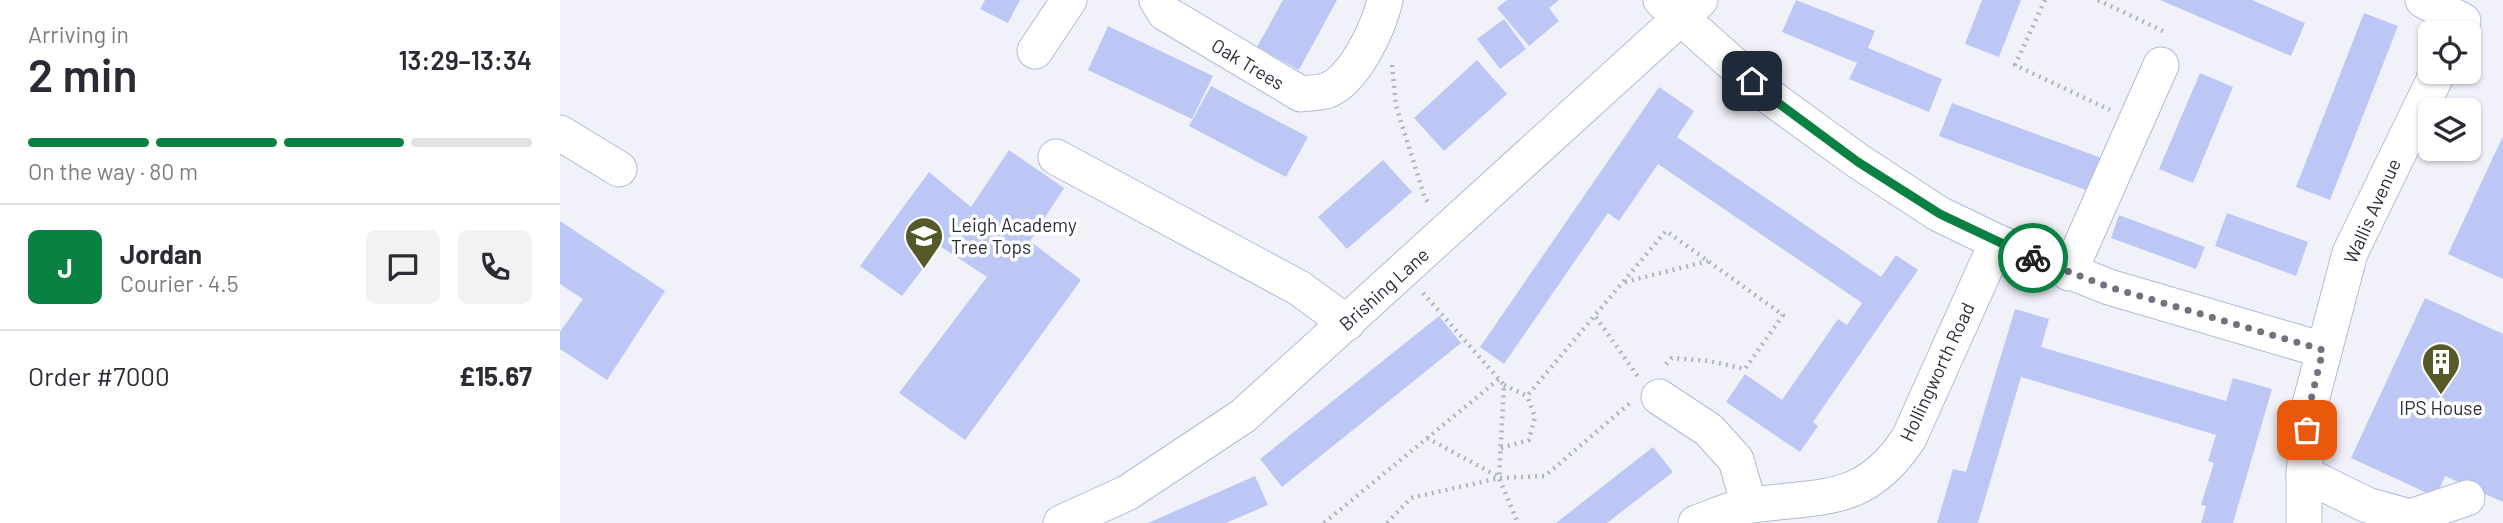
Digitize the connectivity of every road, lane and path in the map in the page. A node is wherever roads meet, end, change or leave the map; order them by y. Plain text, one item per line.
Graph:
1 (1069, 0) edge
2 (1157, 0) edge
3 (2045, 0) edge
4 (2098, 0) edge
5 (2423, 0) edge
6 (1681, 6) edge
7 (1382, 11) edge
8 (2465, 18) edge
9 (1035, 51) dead end
10 (2161, 65) joint
11 (2432, 84) edge
12 (2136, 122) junction
13 (560, 133) edge
14 (1056, 157) dead end
15 (619, 169) dead end
16 (1448, 232) junction
17 (1997, 242) junction
18 (1708, 261) junction
19 (1404, 271) junction
20 (2069, 273) junction
21 (1625, 282) junction
22 (1595, 317) junction
23 (1347, 323) junction
24 (2323, 350) junction
25 (1499, 379) junction
26 (1504, 385) junction
27 (1653, 393) junction
28 (1527, 396) junction
29 (1427, 438) junction
30 (1501, 448) junction
31 (2304, 474) junction
32 (1499, 478) junction
33 (2467, 498) dead end
34 (1749, 505) junction
35 (1060, 523) edge
36 (1324, 523) edge
37 (1387, 523) edge
38 (1518, 523) edge
39 (1696, 523) edge
40 (2304, 523) edge

1 - 9 street
2 - 7 street, Oak Trees
3 - 12 path
4 - 10 path
5 - 8 street
6 - 16 street, Brishing Lane
6 - 17 street
7 - 16 path
10 - 12 street
11 - 24 street, Wallis Avenue
12 - 20 street
13 - 15 street
14 - 23 street
16 - 19 street, Brishing Lane
17 - 20 street
17 - 34 street, Hollingworth Road
18 - 21 path
18 - 21 path
18 - 27 path
19 - 23 street, Brishing Lane
19 - 25 path
20 - 24 street
21 - 22 path
22 - 27 path
22 - 28 path
23 - 35 street, Brishing Lane
24 - 31 street, Wallis Avenue
25 - 26 path
25 - 29 path
26 - 28 path
26 - 30 path
27 - 32 path
27 - 34 street
28 - 30 path
29 - 32 path
29 - 36 path
30 - 32 path
31 - 33 street
31 - 40 street, Wallis Avenue
32 - 37 path
32 - 38 path
34 - 39 street, Hollingworth Road

